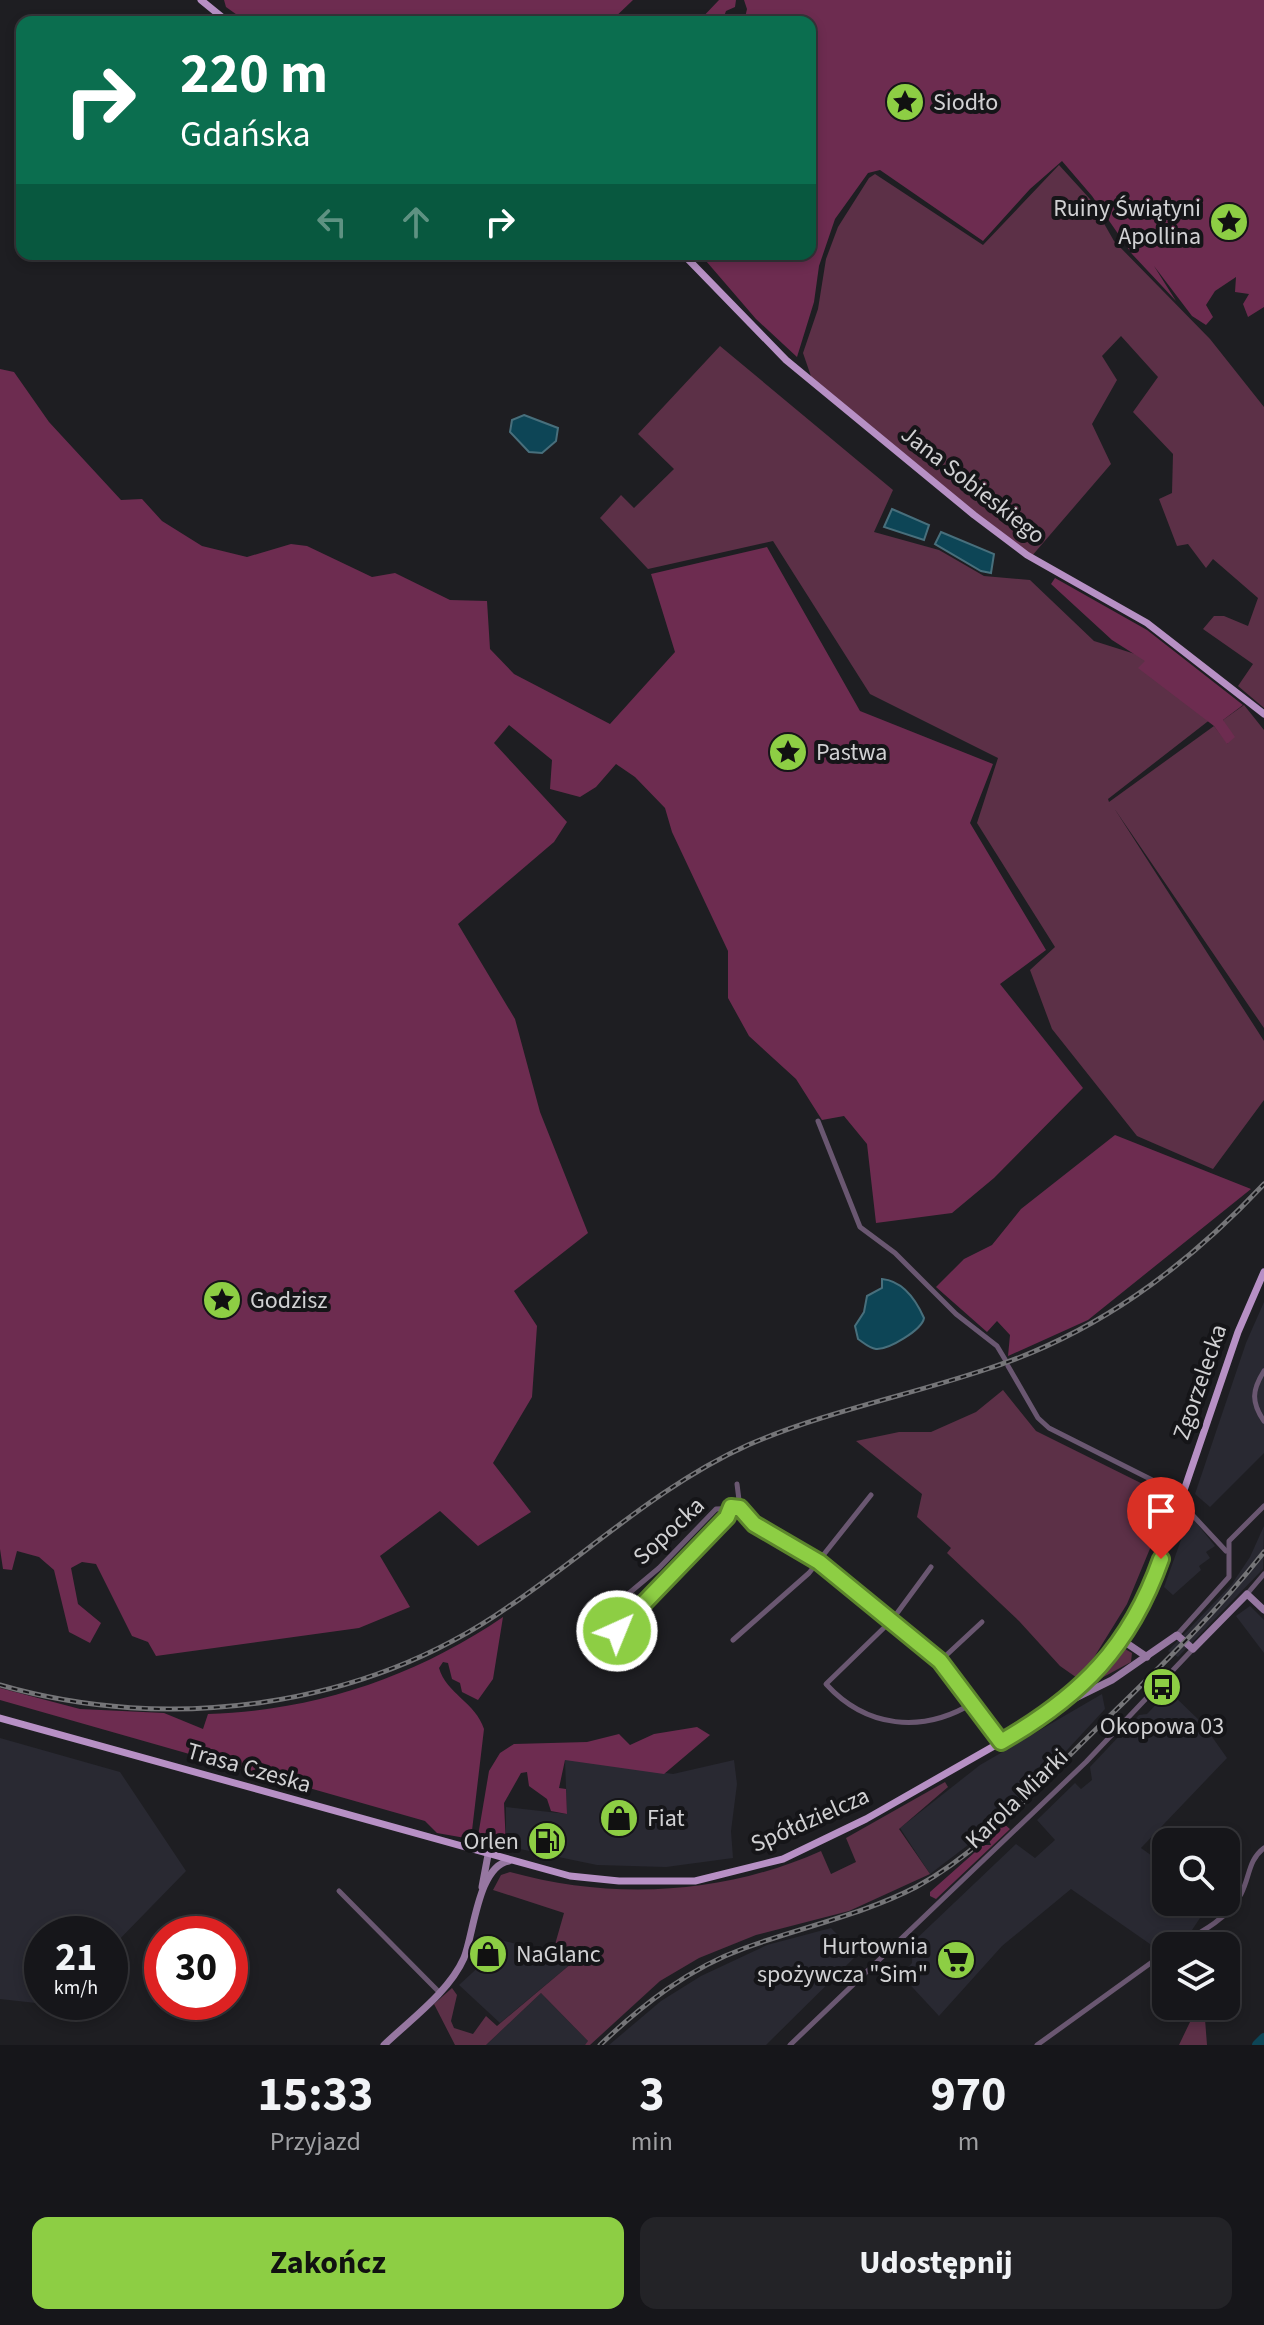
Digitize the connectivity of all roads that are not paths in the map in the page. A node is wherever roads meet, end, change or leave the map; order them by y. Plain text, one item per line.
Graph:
1 (201, 0) edge
2 (221, 16) edge
3 (689, 260) edge
4 (1264, 714) edge
5 (818, 1121) dead end
6 (1264, 1272) edge
7 (1264, 1371) edge
8 (1264, 1421) edge
9 (737, 1484) dead end
10 (871, 1495) dead end
11 (1182, 1495) junction
12 (1179, 1505) junction
13 (1264, 1506) edge
14 (731, 1507) junction
15 (740, 1508) junction
16 (1227, 1552) junction
17 (819, 1562) junction
18 (931, 1567) dead end
19 (1264, 1574) edge
20 (1247, 1594) junction
21 (1264, 1610) edge
22 (892, 1620) junction
23 (982, 1622) dead end
24 (1177, 1635) junction
25 (733, 1640) dead end
26 (1122, 1640) junction
27 (1193, 1649) junction
28 (1147, 1657) junction
29 (940, 1661) junction
30 (973, 1703) junction
31 (1055, 1708) junction
32 (0, 1718) edge
33 (1001, 1742) junction
34 (1264, 1848) edge
35 (488, 1855) junction
36 (509, 1861) junction
37 (489, 1876) junction
38 (339, 1891) dead end
39 (481, 1893) junction
40 (1200, 1932) edge
41 (1152, 1962) edge
42 (439, 1992) junction
43 (384, 2045) edge
44 (790, 2045) edge
45 (1037, 2045) edge

1 - 2 main road
3 - 4 main road, Jana Sobieskiego
5 - 11 street
6 - 11 main road, Zgorzelecka
7 - 8 street
9 - 15 street
10 - 17 street
11 - 12 main road, Zgorzelecka
12 - 16 street
12 - 26 main road, Zgorzelecka
13 - 16 street
14 - 14 street, Sopocka
14 - 15 street, Sopocka
15 - 17 street
16 - 24 street
17 - 22 street
17 - 25 street
18 - 22 street
19 - 20 street, Karola Miarki
20 - 21 street
20 - 27 street, Karola Miarki
22 - 29 street
22 - 30 street
23 - 29 street
24 - 27 street
24 - 28 street
26 - 28 street
26 - 31 main road, Zgorzelecka
27 - 44 street, Karola Miarki
28 - 31 street
29 - 30 street
30 - 33 street
31 - 33 main road, Spółdzielcza
32 - 35 main road, Trasa Czeska
33 - 36 main road, Spółdzielcza
34 - 40 street
35 - 36 main road, Spółdzielcza
35 - 37 street
35 - 39 street
36 - 37 street
37 - 39 street
38 - 42 street
39 - 42 street
41 - 45 street
42 - 43 street

